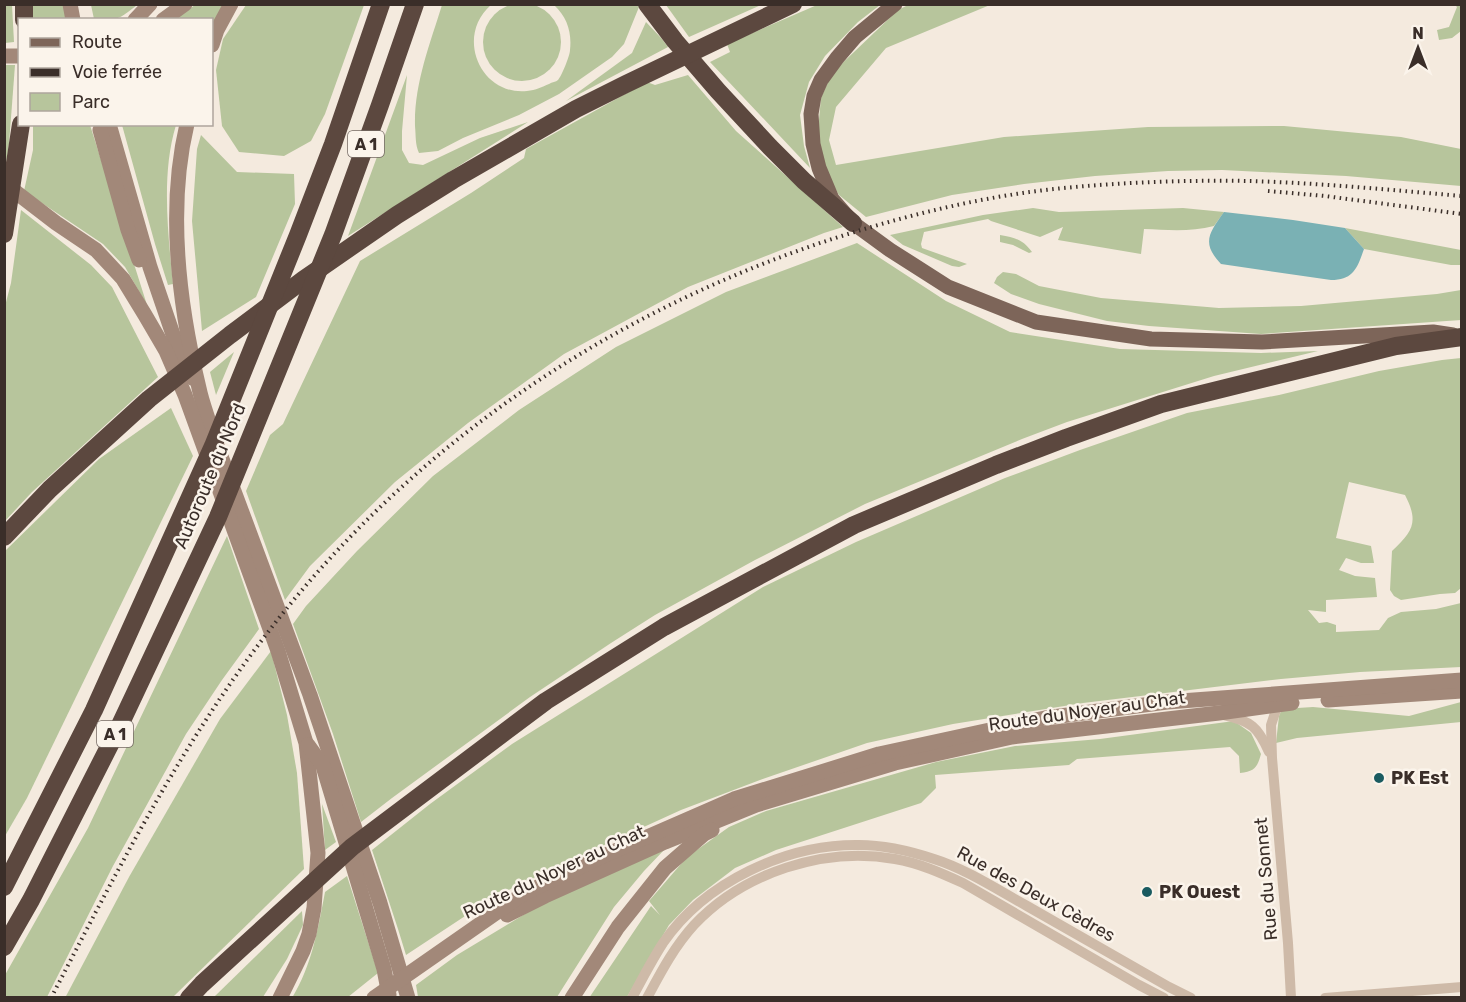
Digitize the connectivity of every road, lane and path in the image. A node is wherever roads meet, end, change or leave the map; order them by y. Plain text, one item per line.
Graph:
1 (150, 4) edge
2 (185, 4) edge
3 (231, 4) edge
4 (381, 4) edge
5 (415, 4) edge
6 (648, 4) edge
7 (793, 4) edge
8 (895, 4) edge
9 (137, 18) edge
10 (166, 18) edge
11 (213, 42) edge
12 (21, 126) edge
13 (100, 126) edge
14 (110, 126) edge
15 (187, 126) edge
16 (4, 183) edge
17 (853, 223) junction
18 (4, 234) edge
19 (1461, 337) edge
20 (166, 351) junction
21 (199, 389) junction
22 (4, 537) edge
23 (1461, 680) edge
24 (1461, 691) edge
25 (1283, 699) junction
26 (1219, 713) junction
27 (306, 743) junction
28 (1272, 758) junction
29 (756, 805) junction
30 (4, 887) edge
31 (464, 936) junction
32 (4, 947) edge
33 (1461, 987) edge
34 (189, 998) edge
35 (280, 998) edge
36 (374, 998) edge
37 (390, 998) edge
38 (408, 998) edge
39 (572, 998) edge
40 (632, 998) edge
41 (647, 998) edge
42 (1164, 998) edge
43 (1191, 998) edge
44 (1291, 998) edge
45 (1325, 998) edge

1 - 9 street
2 - 10 street
3 - 11 street
4 - 30 highway, Autoroute du Nord / A 1
5 - 32 highway, Autoroute du Nord / A 1
6 - 17 highway
7 - 22 highway
8 - 17 main road
12 - 18 highway
13 - 20 street
14 - 21 street
15 - 21 street
16 - 20 street
17 - 19 main road
19 - 34 highway
20 - 27 street
21 - 38 street
23 - 25 street, Route du Noyer au Chat
24 - 25 street, Route du Noyer au Chat
25 - 26 street, Route du Noyer au Chat
25 - 28 street, Rue du Sonnet
25 - 31 street, Route du Noyer au Chat
26 - 28 street, Rue du Sonnet
26 - 29 street, Route du Noyer au Chat
27 - 35 street
27 - 37 street
28 - 44 street, Rue du Sonnet
29 - 31 street, Route du Noyer au Chat
29 - 39 street
31 - 36 street
33 - 45 street
40 - 43 street, Rue des Deux Cèdres
41 - 42 street, Rue des Deux Cèdres

